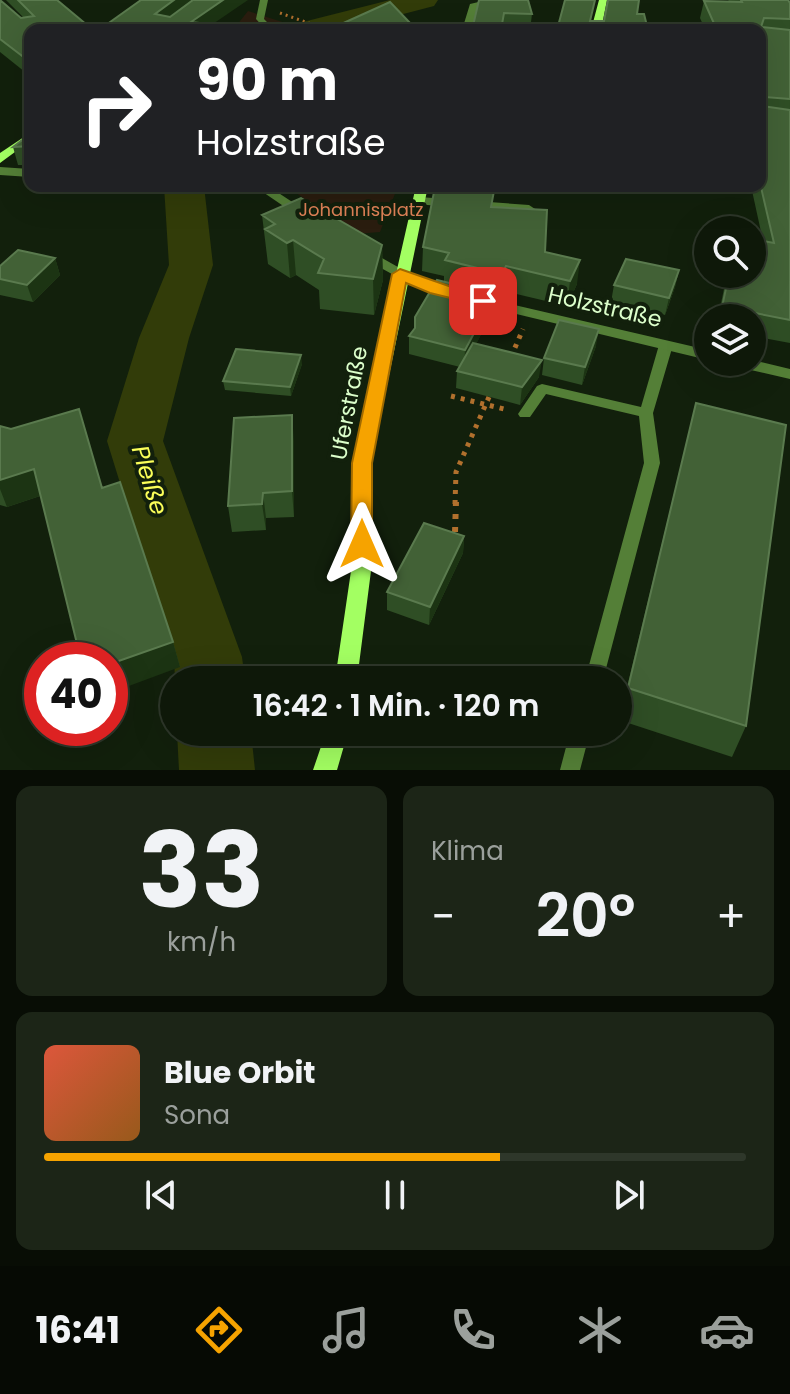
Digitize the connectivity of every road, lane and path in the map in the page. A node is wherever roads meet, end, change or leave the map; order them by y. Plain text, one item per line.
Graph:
1 (498, 0) edge
2 (603, 0) edge
3 (262, 4) edge
4 (265, 24) edge
5 (313, 24) edge
6 (468, 24) edge
7 (597, 24) edge
8 (24, 141) edge
9 (0, 159) edge
10 (0, 171) edge
11 (24, 173) edge
12 (270, 192) edge
13 (421, 192) edge
14 (419, 201) junction
15 (529, 209) edge
16 (319, 223) edge
17 (349, 242) edge
18 (400, 274) junction
19 (531, 313) junction
20 (666, 345) junction
21 (694, 352) edge
22 (766, 368) edge
23 (505, 369) edge
24 (790, 374) edge
25 (451, 396) dead end
26 (488, 401) junction
27 (646, 413) junction
28 (525, 414) joint
29 (455, 532) edge
30 (348, 666) edge
31 (598, 666) edge
32 (333, 746) edge
33 (576, 746) edge
34 (325, 770) edge
35 (570, 770) edge

1 - 6 street
2 - 7 street
3 - 4 lane
3 - 5 path
8 - 9 street
10 - 11 street
12 - 16 street
13 - 14 street, Uferstraße
14 - 15 street
14 - 18 street, Uferstraße
17 - 18 street
18 - 19 street, Holzstraße
18 - 30 street, Uferstraße
19 - 20 street, Holzstraße
19 - 23 path
20 - 21 street, Holzstraße
20 - 27 lane
22 - 24 street
25 - 26 path
26 - 28 path
26 - 29 path
27 - 28 lane
27 - 31 lane
32 - 34 street
33 - 35 lane

